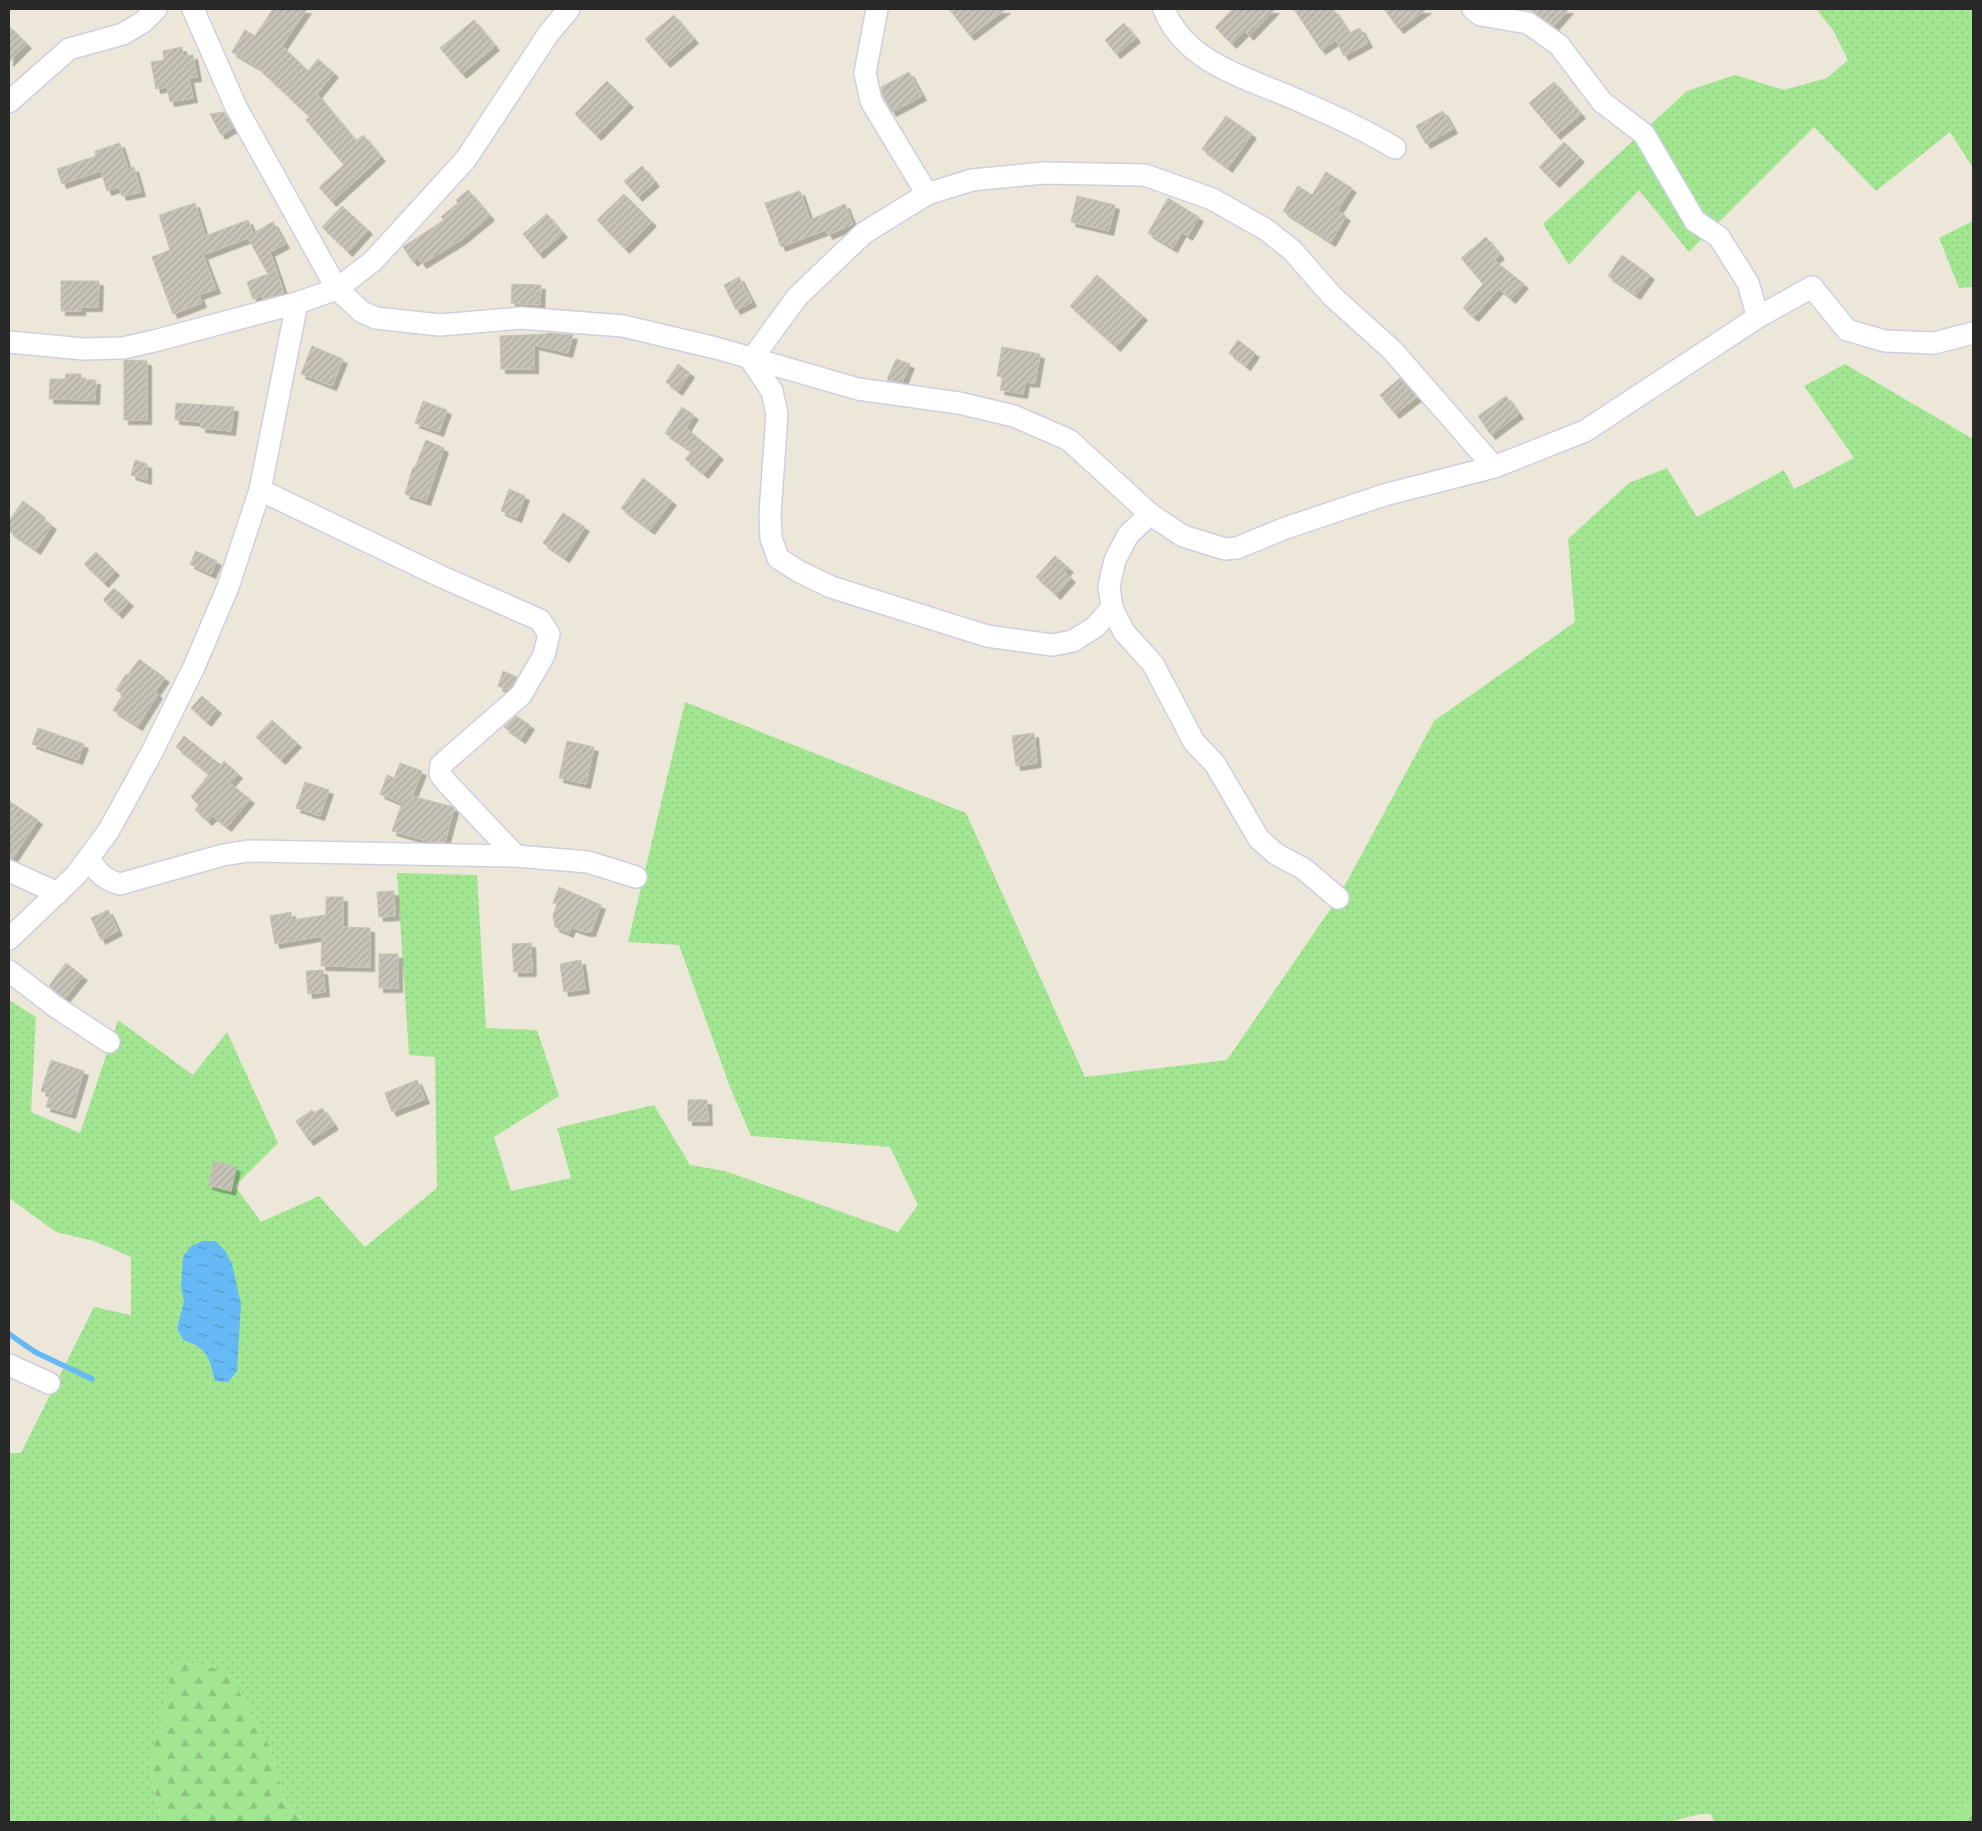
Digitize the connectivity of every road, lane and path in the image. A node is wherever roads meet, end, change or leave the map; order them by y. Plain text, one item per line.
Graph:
1 (156, 9) edge
2 (193, 9) edge
3 (569, 9) edge
4 (877, 9) edge
5 (1164, 9) edge
6 (1473, 9) edge
7 (9, 102) edge
8 (1395, 148) dead end
9 (927, 194) junction
10 (337, 289) junction
11 (297, 303) junction
12 (1758, 317) junction
13 (1973, 333) edge
14 (9, 342) edge
15 (751, 360) junction
16 (1494, 468) junction
17 (260, 490) junction
18 (1150, 514) junction
19 (1112, 608) junction
20 (516, 856) junction
21 (89, 858) junction
22 (9, 871) edge
23 (636, 877) dead end
24 (58, 893) junction
25 (1338, 898) dead end
26 (9, 939) edge
27 (9, 971) edge
28 (109, 1042) dead end
29 (9, 1365) edge
30 (49, 1384) dead end

1 - 7 street
2 - 10 street
3 - 10 street
4 - 9 street
5 - 8 street
6 - 12 street
9 - 15 street
9 - 16 street
10 - 11 street
10 - 15 street
11 - 14 street
11 - 17 street
12 - 13 street
12 - 16 street
15 - 18 street
15 - 19 street
16 - 18 street
17 - 20 street
17 - 21 street
18 - 19 street
19 - 25 street
20 - 21 street
20 - 23 street
21 - 24 street
22 - 24 street
24 - 26 street
27 - 28 street
29 - 30 street

